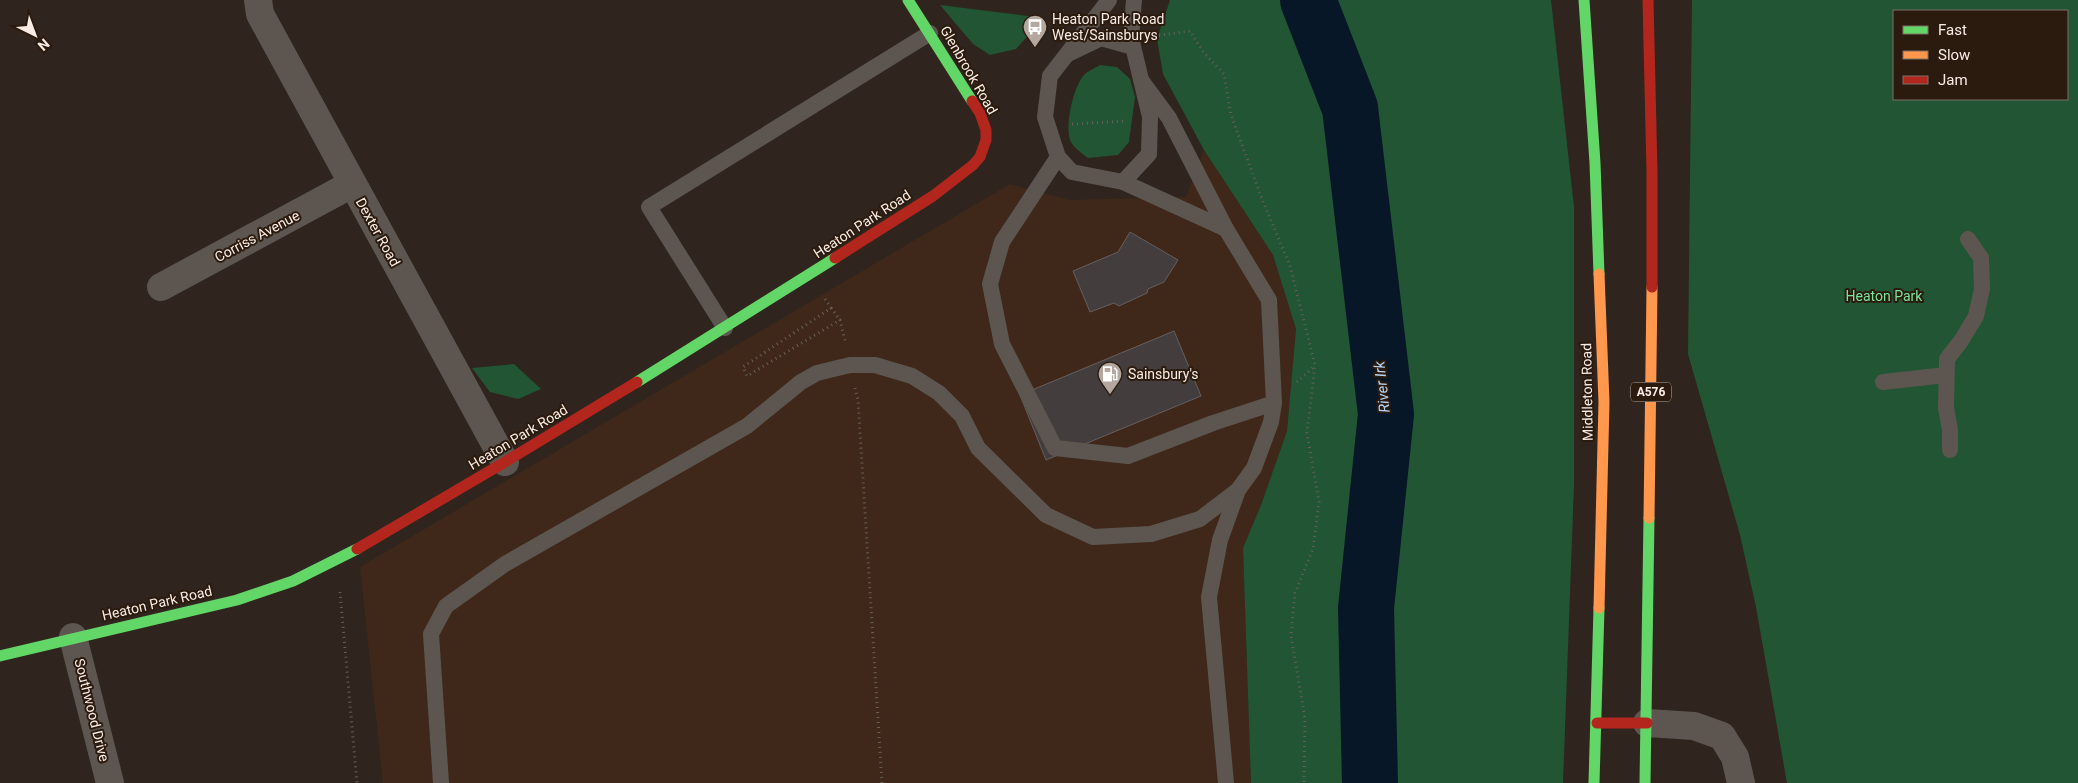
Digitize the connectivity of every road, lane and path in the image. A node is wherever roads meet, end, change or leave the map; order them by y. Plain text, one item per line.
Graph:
1 (258, 0) edge
2 (908, 0) edge
3 (1109, 0) edge
4 (1134, 0) edge
5 (1584, 0) edge
6 (1648, 0) edge
7 (930, 33) junction
8 (1133, 47) junction
9 (1067, 54) junction
10 (1141, 80) junction
11 (986, 130) joint
12 (1058, 157) junction
13 (1123, 182) junction
14 (352, 184) junction
15 (1226, 229) junction
16 (1968, 239) dead end
17 (811, 274) junction
18 (161, 287) dead end
19 (831, 308) junction
20 (840, 320) junction
21 (725, 328) junction
22 (850, 365) junction
23 (1946, 375) junction
24 (1883, 382) dead end
25 (1274, 403) junction
26 (1950, 450) dead end
27 (505, 462) junction
28 (1238, 490) junction
29 (337, 560) junction
30 (73, 637) junction
31 (0, 656) edge
32 (1647, 723) junction
33 (1597, 724) junction
34 (110, 783) edge
35 (357, 783) edge
36 (441, 783) edge
37 (882, 783) edge
38 (1226, 783) edge
39 (1594, 783) edge
40 (1644, 783) edge
41 (1741, 783) edge

1 - 14 street, Dexter Road
2 - 7 main road, Glenbrook Road
3 - 9 lane
4 - 8 lane
5 - 33 main road, Middleton Road
6 - 32 main road, A576
7 - 11 main road, Glenbrook Road
7 - 21 lane
8 - 9 lane
8 - 10 lane
9 - 12 lane
10 - 13 lane
10 - 15 lane
11 - 17 main road, Heaton Park Road
12 - 13 lane
12 - 25 lane
13 - 15 lane
14 - 18 street, Corriss Avenue
14 - 27 street, Dexter Road
15 - 25 lane
16 - 23 lane
17 - 19 path
17 - 21 main road, Heaton Park Road
19 - 20 path
19 - 20 path
20 - 22 path
21 - 27 main road, Heaton Park Road
22 - 28 lane
22 - 36 lane
22 - 37 path
23 - 24 lane
23 - 26 lane
25 - 28 lane
27 - 29 main road, Heaton Park Road
28 - 38 lane
29 - 30 main road, Heaton Park Road
29 - 35 path
30 - 31 main road, Heaton Park Road
30 - 34 street, Southwood Drive
32 - 33 main road
32 - 40 main road, A576
32 - 41 street
33 - 39 main road, Middleton Road

